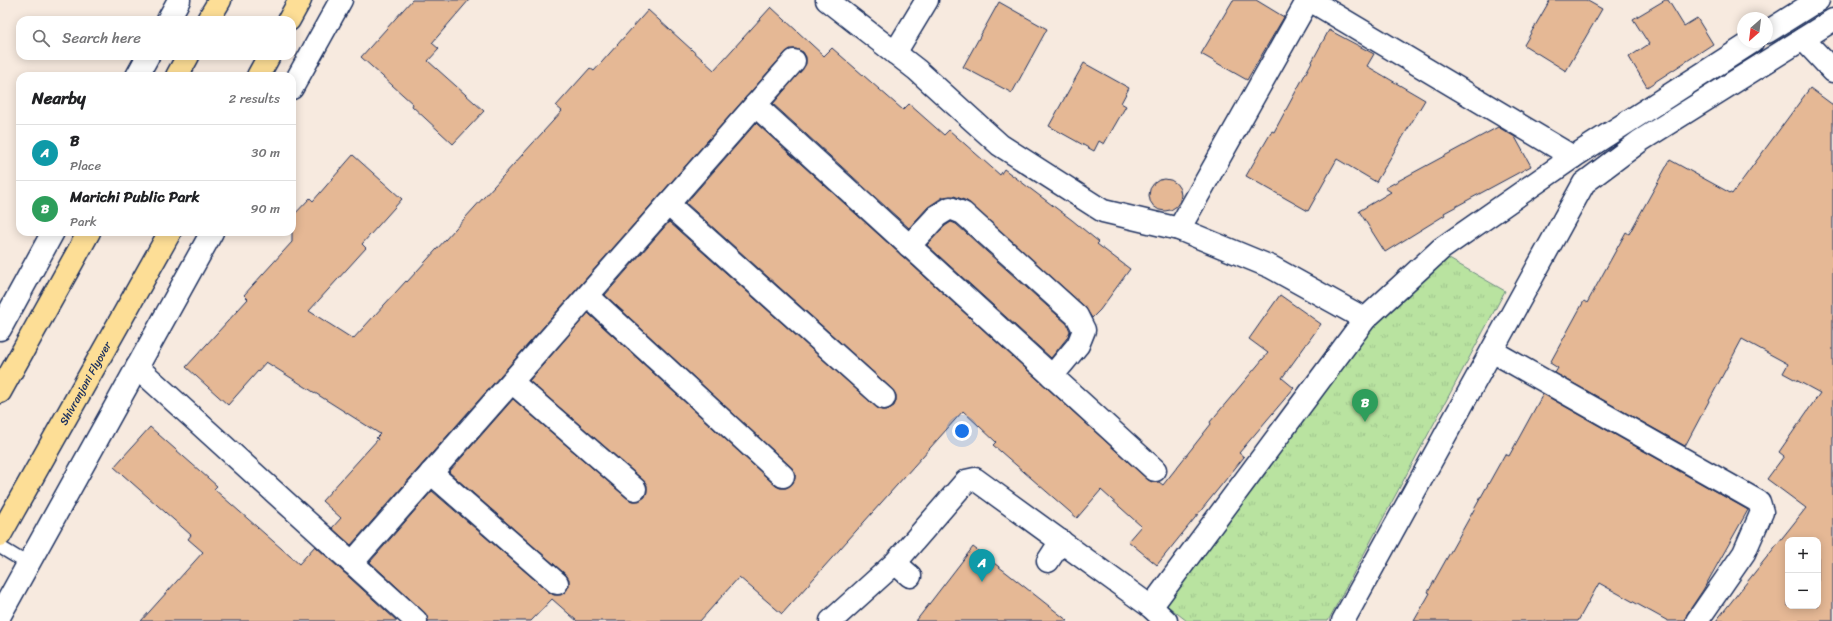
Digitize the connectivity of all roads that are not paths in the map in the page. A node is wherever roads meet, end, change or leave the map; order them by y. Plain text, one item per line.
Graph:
1 (220, 0) edge
2 (300, 0) edge
3 (341, 0) edge
4 (827, 0) edge
5 (927, 0) edge
6 (1309, 0) edge
7 (1818, 0) edge
8 (210, 16) edge
9 (291, 16) edge
10 (1833, 20) edge
11 (1773, 28) edge
12 (1803, 39) junction
13 (1743, 48) edge
14 (895, 53) junction
15 (146, 60) edge
16 (186, 60) edge
17 (267, 60) edge
18 (794, 61) dead end
19 (1833, 71) edge
20 (139, 72) edge
21 (179, 72) edge
22 (260, 72) edge
23 (296, 81) edge
24 (755, 105) junction
25 (1573, 157) junction
26 (668, 204) junction
27 (1179, 229) junction
28 (51, 236) edge
29 (88, 236) edge
30 (168, 236) edge
31 (210, 236) edge
32 (909, 246) junction
33 (588, 296) junction
34 (1365, 319) junction
35 (0, 329) edge
36 (1492, 351) junction
37 (137, 367) junction
38 (1052, 376) junction
39 (512, 382) junction
40 (0, 392) edge
41 (884, 398) dead end
42 (1155, 470) dead end
43 (432, 473) junction
44 (783, 476) dead end
45 (635, 489) dead end
46 (0, 535) edge
47 (1061, 541) junction
48 (0, 547) edge
49 (1048, 561) dead end
50 (352, 563) junction
51 (28, 564) junction
52 (556, 583) dead end
53 (1158, 614) edge
54 (0, 615) edge
55 (416, 621) edge
56 (831, 621) edge
57 (1343, 621) edge
58 (1697, 621) edge

1 - 8 main road
2 - 9 main road
3 - 23 street
4 - 14 street
5 - 14 street
6 - 25 street
6 - 27 street
7 - 11 street
10 - 12 street
12 - 19 street
12 - 36 street
13 - 25 street
14 - 27 street
15 - 20 street
16 - 21 main road
17 - 22 main road
18 - 24 street
24 - 26 street
24 - 32 street
25 - 34 street
26 - 33 street
26 - 41 street
27 - 34 street
28 - 35 street
29 - 40 main road
30 - 46 main road, Shivranjani Flyover
31 - 37 street
32 - 38 street
32 - 38 street
33 - 39 street
33 - 44 street
34 - 53 street
36 - 57 street
36 - 58 street
37 - 50 street
37 - 51 street
38 - 42 street
39 - 43 street
39 - 45 street
43 - 50 street
43 - 52 street
47 - 49 street
47 - 53 street
47 - 56 street
48 - 51 lane
50 - 55 street
51 - 54 street

